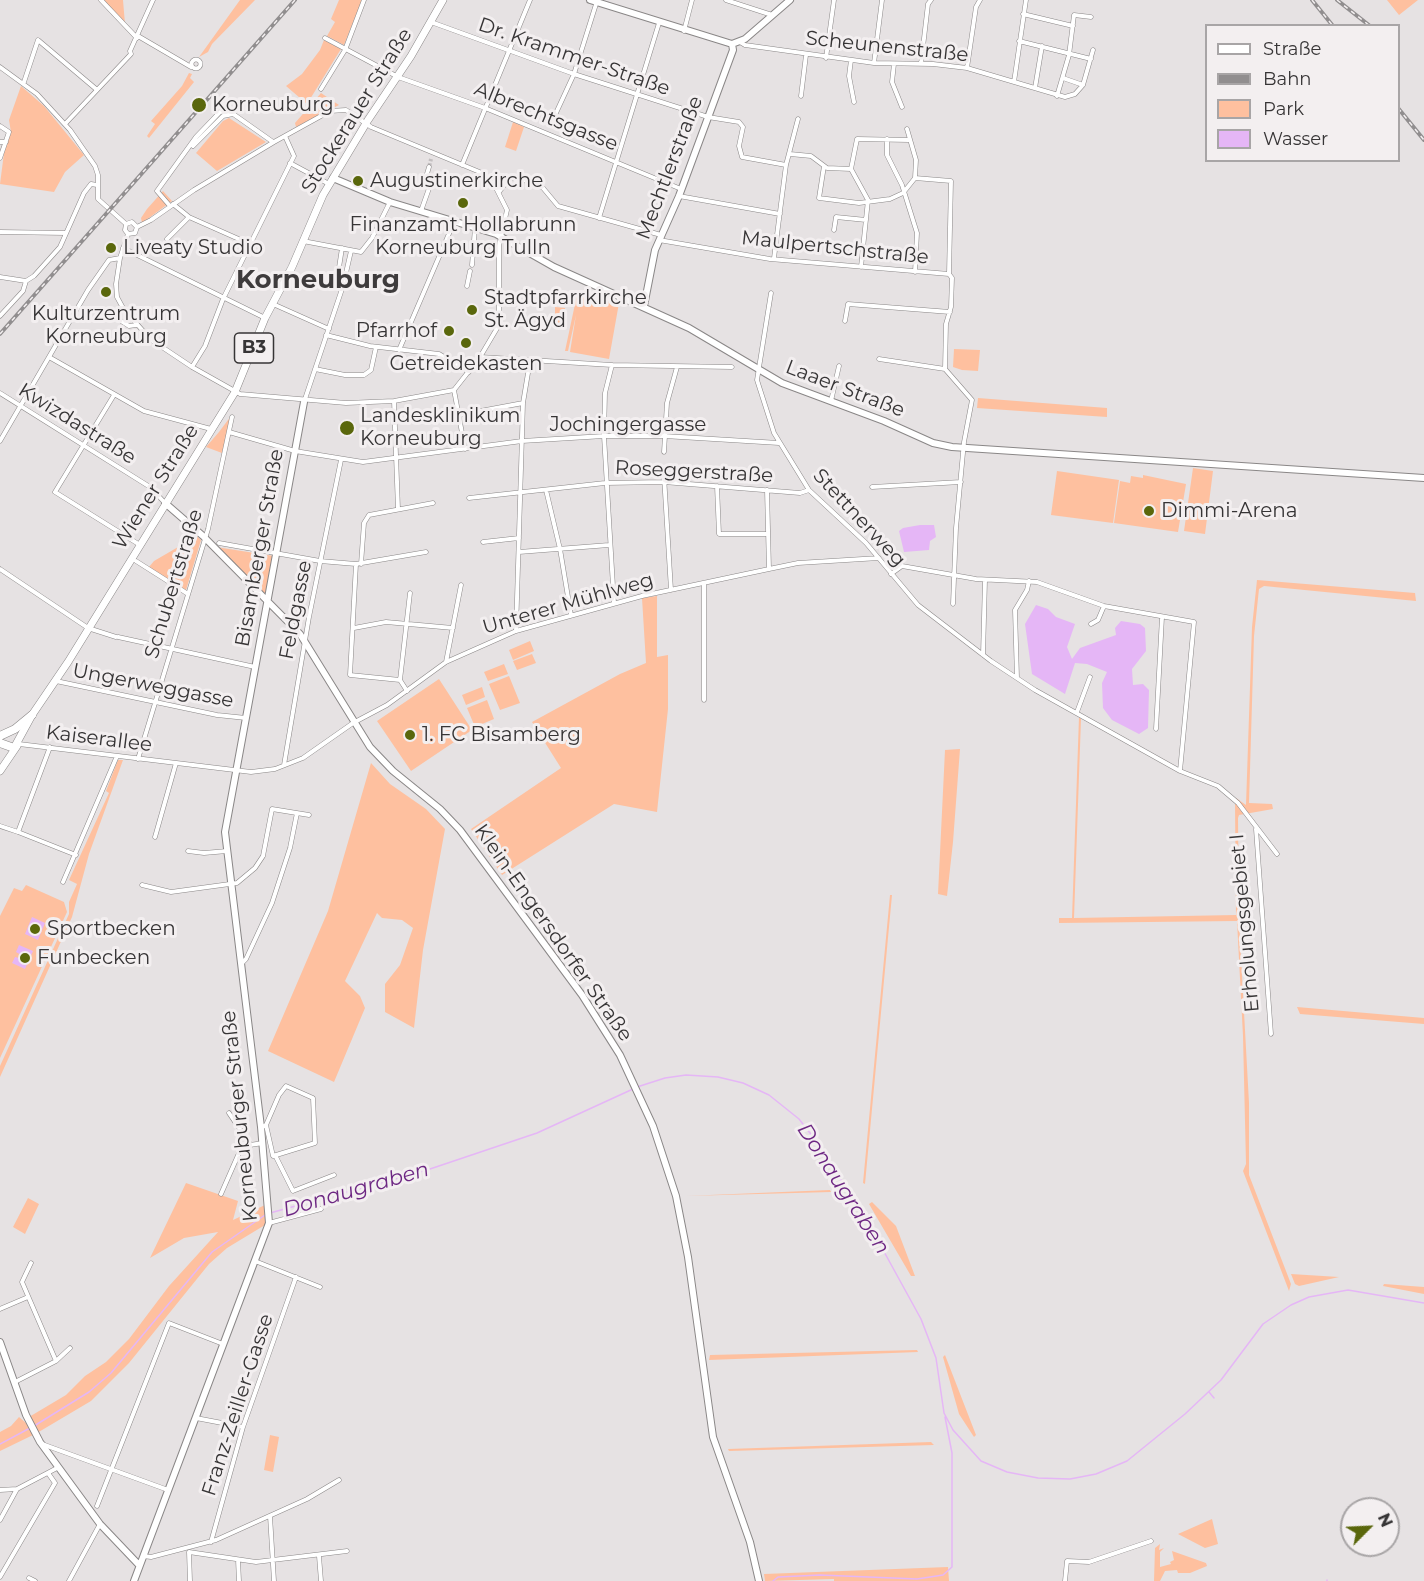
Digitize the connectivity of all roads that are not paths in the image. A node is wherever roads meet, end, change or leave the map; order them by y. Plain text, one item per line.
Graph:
1 (101, 0) edge
2 (153, 0) edge
3 (364, 0) edge
4 (443, 0) edge
5 (530, 0) edge
6 (692, 0) edge
7 (726, 0) edge
8 (790, 0) edge
9 (834, 0) edge
10 (882, 0) edge
11 (931, 0) edge
12 (980, 0) edge
13 (1026, 0) edge
14 (595, 1) edge
15 (1023, 14) junction
16 (772, 15) junction
17 (1090, 16) dead end
18 (431, 22) junction
19 (659, 23) junction
20 (1073, 26) junction
21 (684, 31) junction
22 (137, 37) junction
23 (325, 38) dead end
24 (1019, 41) junction
25 (740, 42) junction
26 (732, 44) junction
27 (1042, 46) junction
28 (345, 50) junction
29 (1092, 50) dead end
30 (509, 52) junction
31 (806, 55) junction
32 (1069, 55) junction
33 (196, 58) dead end
34 (826, 58) junction
35 (1091, 59) junction
36 (851, 60) junction
37 (873, 63) junction
38 (894, 64) junction
39 (921, 64) junction
40 (0, 67) edge
41 (967, 68) junction
42 (574, 74) junction
43 (398, 76) junction
44 (1063, 78) junction
45 (24, 82) junction
46 (1014, 82) junction
47 (1083, 85) junction
48 (1035, 88) junction
49 (96, 89) junction
50 (321, 89) dead end
51 (637, 95) junction
52 (801, 96) dead end
53 (1057, 96) junction
54 (854, 102) dead end
55 (902, 107) dead end
56 (485, 108) junction
57 (556, 113) dead end
58 (708, 117) junction
59 (798, 118) dead end
60 (65, 124) junction
61 (365, 125) junction
62 (0, 126) edge
63 (908, 129) dead end
64 (285, 136) junction
65 (887, 139) junction
66 (909, 140) junction
67 (0, 142) edge
68 (6, 142) junction
69 (274, 142) junction
70 (790, 154) junction
71 (0, 158) edge
72 (616, 162) junction
73 (290, 163) junction
74 (462, 165) junction
75 (786, 165) junction
76 (824, 166) junction
77 (429, 167) tunnel mouth
78 (851, 169) junction
79 (915, 178) junction
80 (331, 181) junction
81 (98, 185) junction
82 (88, 190) junction
83 (499, 192) junction
84 (680, 193) junction
85 (903, 193) junction
86 (96, 194) junction
87 (868, 200) junction
88 (390, 202) junction
89 (171, 205) junction
90 (421, 211) junction
91 (780, 214) junction
92 (189, 217) junction
93 (599, 218) junction
94 (866, 220) junction
95 (454, 221) junction
96 (126, 224) junction
97 (137, 227) junction
98 (476, 228) junction
99 (834, 230) dead end
100 (0, 232) edge
101 (66, 233) junction
102 (128, 234) junction
103 (500, 237) junction
104 (660, 237) junction
105 (167, 239) dead end
106 (303, 241) junction
107 (250, 244) junction
108 (342, 248) junction
109 (125, 249) junction
110 (352, 252) junction
111 (120, 258) junction
112 (774, 258) junction
113 (472, 265) dead end
114 (861, 267) junction
115 (470, 271) dead end
116 (915, 272) junction
117 (949, 274) junction
118 (0, 277) edge
119 (26, 281) junction
120 (344, 281) junction
121 (467, 286) dead end
122 (771, 293) dead end
123 (223, 299) junction
124 (273, 304) junction
125 (644, 306) junction
126 (107, 312) dead end
127 (950, 312) junction
128 (0, 316) edge
129 (265, 318) junction
130 (845, 321) dead end
131 (136, 325) junction
132 (328, 329) junction
133 (326, 335) junction
134 (376, 347) junction
135 (399, 350) junction
136 (50, 357) junction
137 (480, 357) junction
138 (879, 359) dead end
139 (530, 361) junction
140 (612, 365) junction
141 (839, 366) dead end
142 (192, 367) junction
143 (677, 367) junction
144 (732, 368) dead end
145 (315, 369) junction
146 (945, 369) junction
147 (759, 370) junction
148 (469, 372) junction
149 (454, 390) junction
150 (0, 393) edge
151 (235, 393) junction
152 (114, 395) junction
153 (304, 402) junction
154 (393, 402) junction
155 (831, 402) junction
156 (523, 403) junction
157 (22, 406) junction
158 (459, 415) junction
159 (232, 417) dead end
160 (212, 429) junction
161 (229, 432) junction
162 (604, 436) junction
163 (664, 436) junction
164 (0, 441) edge
165 (522, 441) junction
166 (82, 443) junction
167 (780, 443) junction
168 (964, 447) junction
169 (465, 449) junction
170 (295, 451) junction
171 (664, 452) dead end
172 (396, 458) junction
173 (341, 460) junction
174 (1424, 478) edge
175 (664, 479) junction
176 (961, 482) junction
177 (605, 483) junction
178 (717, 486) junction
179 (872, 487) dead end
180 (546, 490) junction
181 (767, 490) junction
182 (809, 490) junction
183 (520, 492) junction
184 (469, 498) dead end
185 (165, 503) junction
186 (433, 503) dead end
187 (398, 509) junction
188 (767, 534) junction
189 (519, 538) junction
190 (205, 539) junction
191 (483, 542) dead end
192 (219, 543) dead end
193 (140, 544) junction
194 (609, 545) junction
195 (560, 549) junction
196 (426, 552) dead end
197 (519, 552) junction
198 (276, 554) junction
199 (879, 558) junction
200 (136, 561) dead end
201 (320, 561) junction
202 (358, 564) junction
203 (769, 568) junction
204 (0, 569) edge
205 (891, 574) junction
206 (954, 575) junction
207 (985, 580) junction
208 (1029, 581) junction
209 (704, 584) junction
210 (461, 585) dead end
211 (671, 590) junction
212 (410, 593) dead end
213 (188, 594) junction
214 (267, 603) junction
215 (614, 603) junction
216 (953, 604) dead end
217 (1104, 606) junction
218 (570, 615) junction
219 (1162, 617) junction
220 (407, 622) junction
221 (1091, 624) dead end
222 (88, 628) junction
223 (354, 628) junction
224 (453, 628) junction
225 (516, 631) junction
226 (305, 640) junction
227 (171, 649) junction
228 (983, 655) junction
229 (446, 662) junction
230 (255, 667) junction
231 (1090, 677) dead end
232 (1017, 678) junction
233 (400, 680) junction
234 (56, 681) junction
235 (407, 691) junction
236 (704, 700) dead end
237 (154, 701) junction
238 (1077, 712) junction
239 (32, 716) junction
240 (246, 718) junction
241 (353, 723) junction
242 (1156, 729) dead end
243 (0, 736) edge
244 (0, 745) edge
245 (19, 746) junction
246 (50, 747) junction
247 (117, 756) junction
248 (138, 759) junction
249 (176, 763) junction
250 (284, 766) junction
251 (236, 770) junction
252 (0, 771) edge
253 (1180, 771) junction
254 (1218, 786) joint
255 (297, 813) junction
256 (309, 814) dead end
257 (0, 826) edge
258 (1256, 829) junction
259 (18, 832) junction
260 (155, 837) dead end
261 (188, 851) dead end
262 (227, 851) junction
263 (1277, 854) dead end
264 (76, 855) junction
265 (63, 882) dead end
266 (231, 883) junction
267 (142, 885) dead end
268 (241, 963) junction
269 (1271, 1034) dead end
270 (229, 1113) dead end
271 (264, 1126) junction
272 (263, 1143) junction
273 (250, 1145) junction
274 (276, 1157) junction
275 (334, 1175) dead end
276 (221, 1194) dead end
277 (321, 1209) dead end
278 (269, 1222) junction
279 (255, 1260) junction
280 (31, 1263) dead end
281 (296, 1277) junction
282 (320, 1287) dead end
283 (28, 1297) junction
284 (0, 1309) edge
285 (0, 1342) edge
286 (223, 1344) junction
287 (70, 1348) dead end
288 (56, 1361) junction
289 (15, 1382) junction
290 (196, 1418) junction
291 (243, 1426) junction
292 (41, 1444) junction
293 (57, 1468) junction
294 (111, 1468) junction
295 (48, 1473) junction
296 (339, 1480) dead end
297 (17, 1489) junction
298 (0, 1490) edge
299 (168, 1490) junction
300 (97, 1506) dead end
301 (270, 1516) junction
302 (0, 1520) edge
303 (100, 1524) junction
304 (1151, 1541) dead end
305 (211, 1542) junction
306 (188, 1550) junction
307 (347, 1551) dead end
308 (142, 1556) junction
309 (319, 1556) junction
310 (238, 1560) junction
311 (273, 1562) junction
312 (139, 1565) junction
313 (0, 1577) edge
314 (29, 1578) dead end
315 (35, 1581) edge
316 (69, 1581) edge
317 (134, 1581) edge
318 (190, 1581) edge
319 (239, 1581) edge
320 (274, 1581) edge
321 (321, 1581) edge
322 (759, 1581) edge
323 (1065, 1581) edge

1 - 22 street
2 - 22 street
3 - 28 street
4 - 18 main road, Stockerauer Straße / B3
5 - 30 street
6 - 21 street
7 - 16 street
8 - 16 street
9 - 34 street
10 - 37 street
11 - 39 street
12 - 41 street
13 - 15 street
14 - 19 street
14 - 42 street
15 - 20 street
15 - 24 street
16 - 25 street
17 - 20 street
18 - 30 street, Dr. Krammer-Straße
18 - 43 main road, Stockerauer Straße / B3
19 - 21 street
19 - 51 street
20 - 32 street
21 - 26 street
22 - 33 street
22 - 49 street
23 - 28 street, Albrechtsgasse
24 - 27 street
24 - 46 street
25 - 26 street
25 - 31 street, Scheunenstraße
26 - 58 street, Mechtlerstraße
27 - 32 street
27 - 48 street
28 - 43 street, Albrechtsgasse
28 - 50 street
29 - 35 street
30 - 42 street, Dr. Krammer-Straße
30 - 56 street
31 - 34 street, Scheunenstraße
31 - 52 street
32 - 35 street
32 - 44 street
34 - 36 street, Scheunenstraße
35 - 47 street
36 - 37 street, Scheunenstraße
36 - 54 street
37 - 38 street, Scheunenstraße
38 - 39 street, Scheunenstraße
38 - 55 street
39 - 41 street, Scheunenstraße
40 - 45 street
41 - 46 street, Scheunenstraße
42 - 51 street, Dr. Krammer-Straße
42 - 57 street
43 - 56 street, Albrechtsgasse
43 - 61 main road, Stockerauer Straße / B3
44 - 47 street
44 - 53 street
45 - 49 street
45 - 60 street
46 - 48 street, Scheunenstraße
47 - 53 street, Scheunenstraße
48 - 53 street, Scheunenstraße
49 - 60 street
51 - 58 street, Dr. Krammer-Straße
51 - 72 street
56 - 72 street, Albrechtsgasse
56 - 74 street
58 - 75 street, Dr. Krammer-Straße
58 - 84 street, Mechtlerstraße
59 - 70 street
60 - 81 street
61 - 64 street
61 - 74 street
61 - 80 main road, Stockerauer Straße / B3
62 - 68 street
63 - 66 street
64 - 69 street
64 - 73 street
65 - 66 street
65 - 78 street
65 - 85 street
66 - 79 street
67 - 68 street
68 - 71 street
69 - 89 street
69 - 89 street
70 - 75 street
70 - 76 street
72 - 84 street, Albrechtsgasse
72 - 93 street
73 - 80 street
73 - 107 street
74 - 83 street
75 - 91 street
76 - 78 street
76 - 87 street
77 - 90 street
78 - 87 street
79 - 85 street
79 - 117 street
80 - 88 street, Laaer Straße
80 - 106 main road, Stockerauer Straße / B3
81 - 82 street
81 - 86 street
82 - 86 street
82 - 101 street
83 - 93 street, Maulpertschstraße
83 - 103 street
84 - 91 street, Albrechtsgasse
84 - 104 street, Mechtlerstraße
85 - 87 street
85 - 116 street
86 - 96 street
87 - 94 street
88 - 90 street, Laaer Straße
88 - 110 street
89 - 92 street
89 - 97 street
90 - 95 street, Laaer Straße
91 - 112 street
92 - 105 street
92 - 107 street
93 - 104 street, Maulpertschstraße
94 - 99 street
94 - 114 street
95 - 98 street, Laaer Straße
95 - 135 street
96 - 97 street
96 - 102 street
97 - 102 street
98 - 103 street, Laaer Straße
98 - 113 street
100 - 101 street
101 - 119 street
102 - 109 street
103 - 125 street, Laaer Straße
103 - 137 street
104 - 112 street, Maulpertschstraße
104 - 125 street, Mechtlerstraße
106 - 108 street
106 - 124 main road, B3
107 - 123 street
108 - 110 street
108 - 120 street
109 - 111 street
109 - 123 street
110 - 120 street, Bisamberger Straße
111 - 131 street
111 - 136 street
112 - 114 street, Maulpertschstraße
114 - 116 street, Maulpertschstraße
115 - 121 street
116 - 117 street, Maulpertschstraße
117 - 127 street, Maulpertschstraße
118 - 119 street
119 - 128 street
120 - 132 street, Bisamberger Straße
122 - 147 street, Stettnerweg
123 - 129 street
123 - 142 street
124 - 129 main road, Wiener Straße / B3
124 - 132 street
125 - 147 street, Laaer Straße
126 - 131 street
127 - 130 street
127 - 146 street, Maulpertschstraße
129 - 151 main road, Wiener Straße / B3
131 - 142 street
132 - 133 street, Bisamberger Straße
133 - 134 street
133 - 145 street, Bisamberger Straße
134 - 135 street
134 - 145 street
135 - 148 street
136 - 152 street
136 - 157 street
137 - 139 street
137 - 148 street
138 - 146 street
139 - 140 street
139 - 156 street
140 - 143 street
140 - 162 street
141 - 155 street
142 - 151 street
143 - 144 street
143 - 163 street
145 - 153 street, Bisamberger Straße
146 - 168 street
147 - 155 street, Laaer Straße
147 - 167 street, Stettnerweg
148 - 149 street
149 - 154 street
149 - 158 street
150 - 157 street, Kwizdastraße
151 - 153 street
151 - 160 main road, Wiener Straße / B3
152 - 160 street
152 - 166 street
153 - 154 street
153 - 170 street, Bisamberger Straße
154 - 172 street
155 - 168 street, Laaer Straße
156 - 158 street
156 - 165 street
157 - 164 street
157 - 166 street, Kwizdastraße
158 - 169 street
159 - 161 street, Schubertstraße
160 - 185 main road, Wiener Straße / B3
161 - 170 street, Jochingergasse
161 - 190 street, Schubertstraße
162 - 163 street, Jochingergasse
162 - 165 street, Jochingergasse
162 - 177 street
163 - 167 street, Jochingergasse
163 - 171 street
165 - 169 street, Jochingergasse
165 - 183 street
166 - 185 street, Kwizdastraße
166 - 193 street
167 - 182 street, Stettnerweg
168 - 174 street, Laaer Straße
168 - 176 street
169 - 172 street, Jochingergasse
170 - 173 street, Jochingergasse
170 - 198 street, Bisamberger Straße
172 - 173 street, Jochingergasse
172 - 187 street
173 - 201 street, Feldgasse
175 - 177 street, Roseggerstraße
175 - 178 street, Roseggerstraße
175 - 211 street
176 - 179 street
176 - 206 street
177 - 180 street, Roseggerstraße
177 - 194 street
178 - 181 street, Roseggerstraße
178 - 188 street
180 - 183 street, Roseggerstraße
180 - 195 street
181 - 182 street, Roseggerstraße
181 - 188 street
182 - 199 street, Stettnerweg
183 - 184 street, Roseggerstraße
183 - 189 street
185 - 190 street, Klein-Engersdorfer Straße
185 - 193 main road, Wiener Straße / B3
186 - 187 street
187 - 202 street
188 - 203 street
189 - 191 street
189 - 197 street
190 - 213 street, Schubertstraße
190 - 214 street, Klein-Engersdorfer Straße
192 - 198 street
193 - 222 main road, Wiener Straße / B3
194 - 195 street
194 - 215 street
195 - 197 street
195 - 218 street
196 - 202 street
197 - 225 street
198 - 201 street
198 - 214 street, Bisamberger Straße
199 - 203 street, Unterer Mühlweg
199 - 205 street, Stettnerweg
200 - 213 street
201 - 202 street
201 - 226 street, Feldgasse
202 - 223 street
203 - 209 street, Unterer Mühlweg
204 - 222 street
205 - 206 street
205 - 228 street, Stettnerweg
206 - 207 street
206 - 216 street
207 - 208 street
207 - 228 street
208 - 217 street
208 - 232 street
209 - 211 street, Unterer Mühlweg
209 - 236 street
210 - 224 street
211 - 215 street, Unterer Mühlweg
212 - 220 street
213 - 227 street, Schubertstraße
214 - 226 street, Klein-Engersdorfer Straße
214 - 230 street, Bisamberger Straße
215 - 218 street, Unterer Mühlweg
217 - 219 street
217 - 221 street
218 - 225 street, Unterer Mühlweg
219 - 242 street
219 - 253 street
220 - 223 street
220 - 224 street
220 - 233 street
222 - 227 street
222 - 234 main road, Wiener Straße / B3
223 - 233 street
224 - 229 street
225 - 229 street, Unterer Mühlweg
226 - 241 street, Klein-Engersdorfer Straße
226 - 250 street, Feldgasse
227 - 230 street
227 - 237 street, Schubertstraße
228 - 232 street, Stettnerweg
229 - 235 street, Unterer Mühlweg
230 - 240 street, Bisamberger Straße
231 - 238 street
232 - 238 street, Stettnerweg
233 - 235 street
234 - 237 street, Ungerweggasse
234 - 239 main road, Wiener Straße / B3
234 - 245 main road, Wiener Straße / B3
235 - 241 street, Unterer Mühlweg
237 - 240 street, Ungerweggasse
237 - 248 street, Schubertstraße
238 - 253 street, Stettnerweg
239 - 243 highway
239 - 245 main road, Wiener Straße / B3
240 - 251 street, Bisamberger Straße
241 - 250 street, Kaiserallee
241 - 322 street, Klein-Engersdorfer Straße
244 - 245 highway
245 - 246 street, Kaiserallee
245 - 252 main road, Wiener Straße / B3
246 - 247 street, Kaiserallee
246 - 259 street
247 - 248 street, Kaiserallee
247 - 264 street
248 - 249 street, Kaiserallee
249 - 251 street, Kaiserallee
249 - 260 street, Kaiserallee
250 - 251 street, Kaiserallee
251 - 262 street, Korneuburger Straße
253 - 254 street, Stettnerweg
254 - 258 street, Erholungsgebiet I
255 - 256 street
255 - 266 street
255 - 268 street
257 - 259 street
258 - 263 street
258 - 269 street, Erholungsgebiet I
259 - 264 street
261 - 262 street
262 - 266 street, Korneuburger Straße
264 - 265 street
266 - 267 street
266 - 268 street, Korneuburger Straße
268 - 271 street, Korneuburger Straße
270 - 273 street
271 - 272 street, Korneuburger Straße
271 - 274 street
271 - 274 street
272 - 273 street
272 - 278 street, Korneuburger Straße
273 - 276 street
274 - 275 street
277 - 278 street
278 - 279 street, Korneuburger Straße
279 - 281 street
279 - 286 street, Korneuburger Straße
280 - 283 street
281 - 282 street
281 - 291 street, Franz-Zeiller-Gasse
283 - 284 street
283 - 288 street
285 - 289 street
286 - 290 street, Korneuburger Straße
286 - 294 street
287 - 288 street
288 - 289 street
289 - 292 street
290 - 291 street
290 - 299 street, Korneuburger Straße
291 - 305 street, Franz-Zeiller-Gasse
292 - 293 street
292 - 294 street
293 - 295 street
293 - 303 street
294 - 299 street
294 - 300 street
295 - 297 street
295 - 313 street
296 - 301 street
297 - 298 street
297 - 302 street
299 - 308 street, Korneuburger Straße
301 - 305 street
301 - 311 street
303 - 312 street
303 - 316 street
304 - 323 street
305 - 306 street
306 - 308 street
306 - 310 street
306 - 318 street
307 - 309 street
308 - 312 street, Korneuburger Straße
309 - 311 street
309 - 321 street
310 - 311 street
310 - 319 street
311 - 320 street
312 - 317 street, Korneuburger Straße
314 - 315 street

